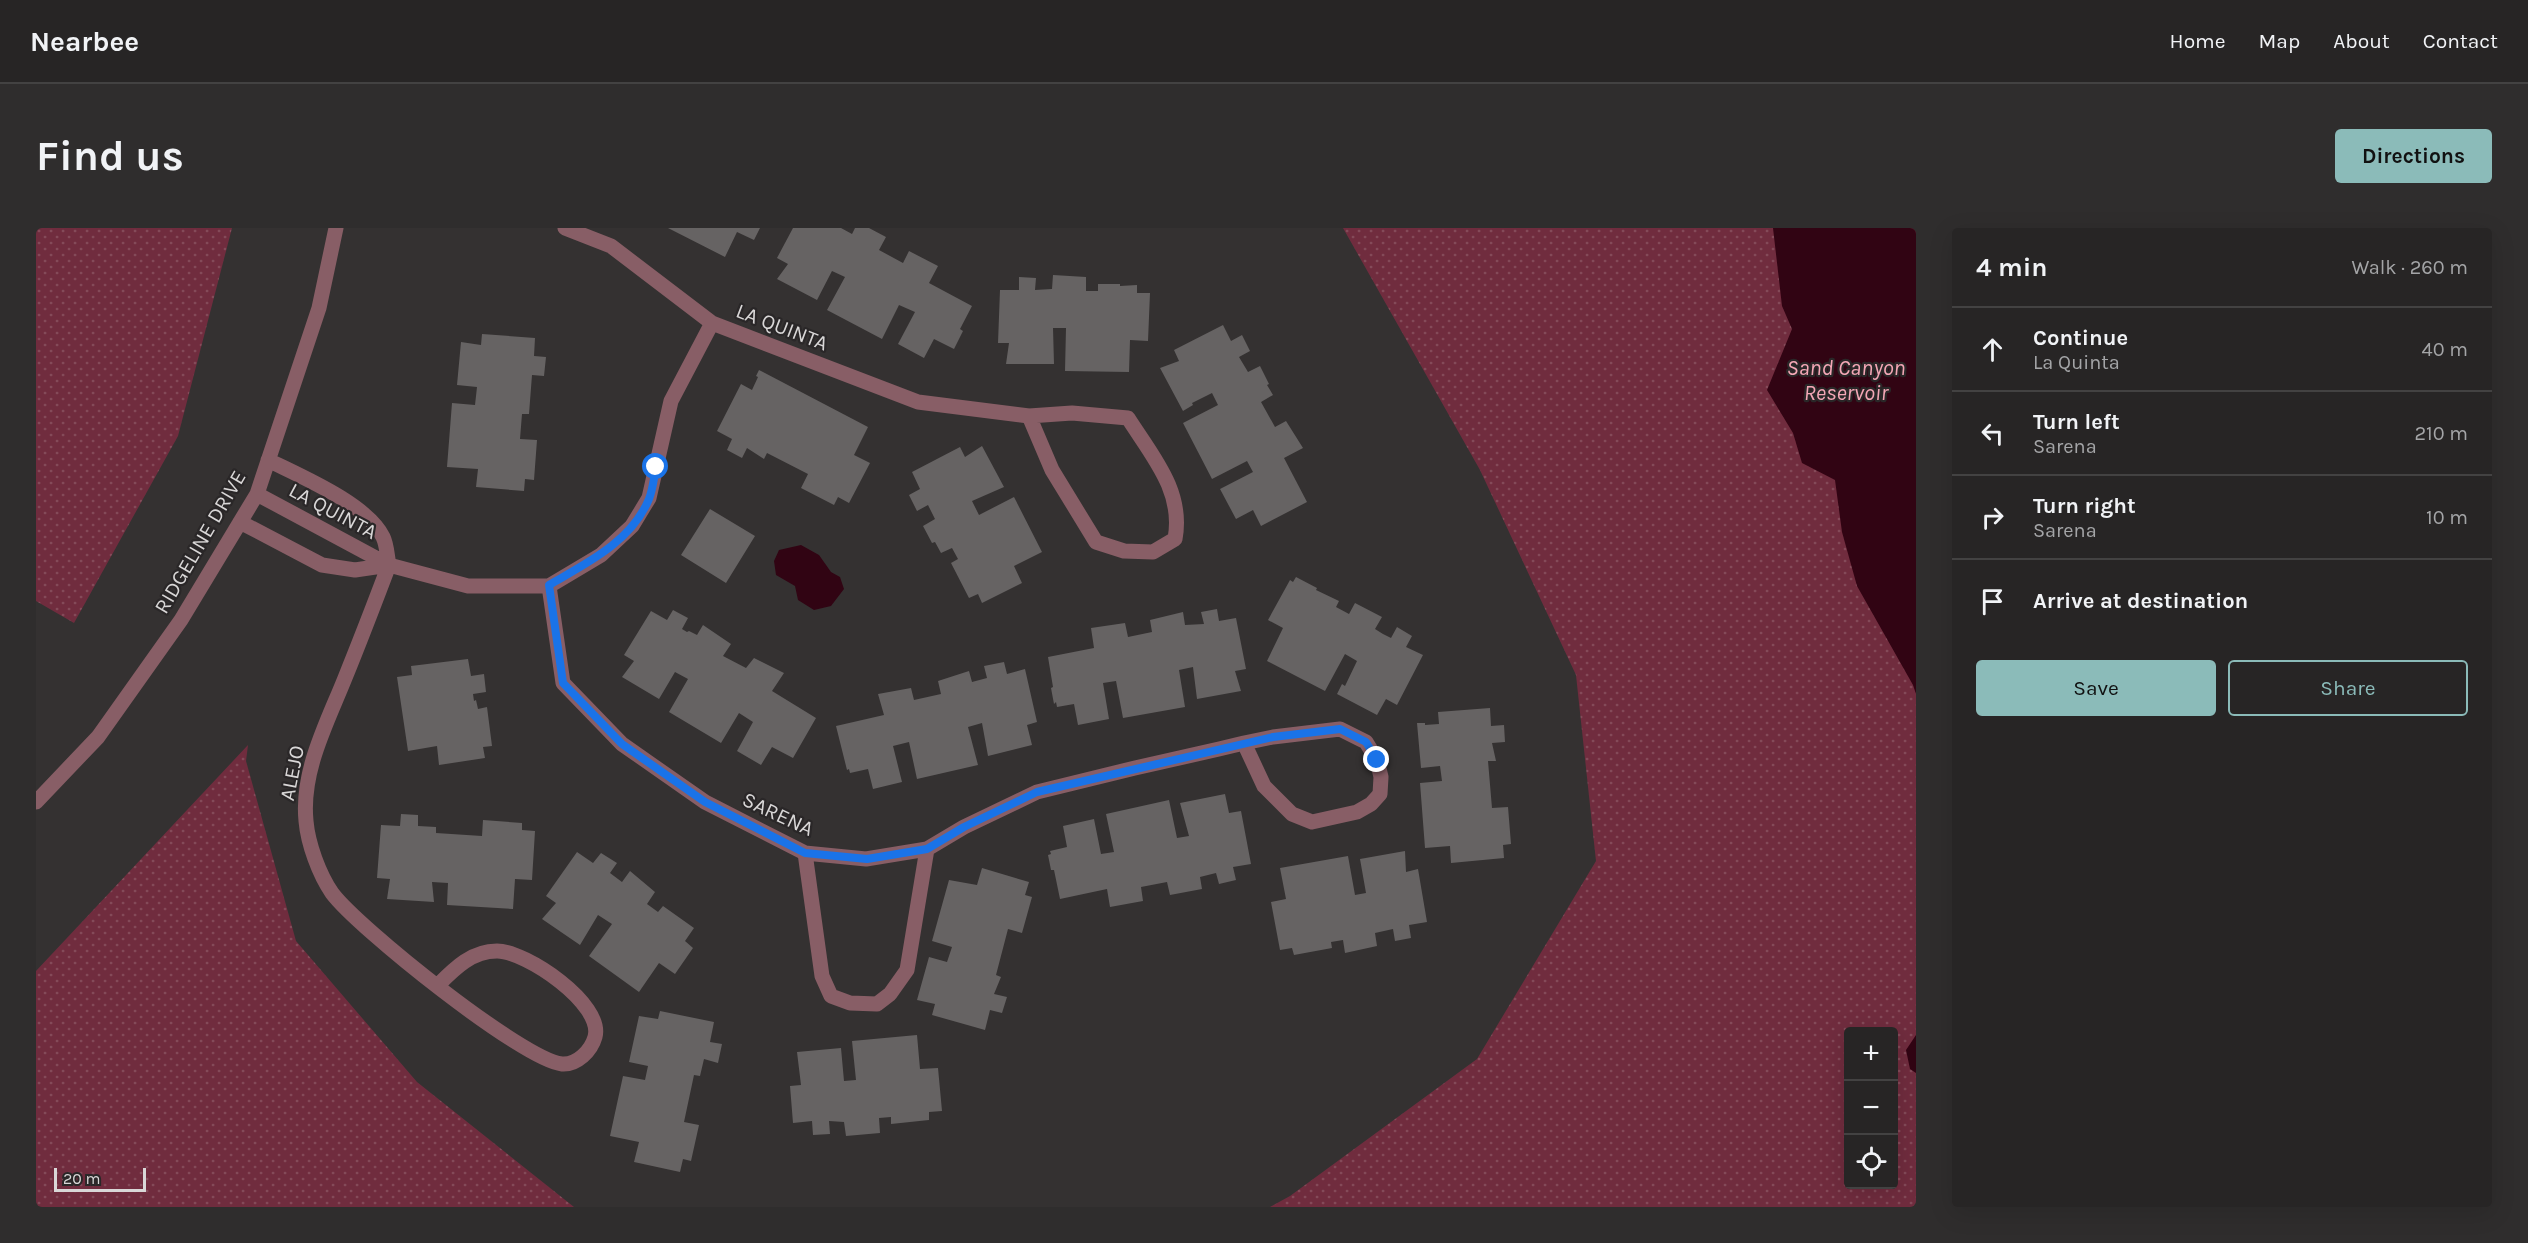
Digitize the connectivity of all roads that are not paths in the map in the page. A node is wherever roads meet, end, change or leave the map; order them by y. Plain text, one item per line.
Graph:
1 (336, 228) edge
2 (565, 228) edge
3 (711, 322) junction
4 (1029, 416) junction
5 (268, 460) junction
6 (257, 494) junction
7 (240, 522) junction
8 (389, 564) junction
9 (549, 585) junction
10 (1244, 743) junction
11 (36, 802) edge
12 (927, 849) junction
13 (805, 853) junction
14 (437, 986) junction

1 - 5 street, RIDGELINE DRIVE
2 - 3 street
3 - 4 street, LA QUINTA
3 - 9 street, LA QUINTA
4 - 4 street, LA QUINTA
5 - 6 street, RIDGELINE DRIVE
5 - 8 street, LA QUINTA
6 - 7 street, RIDGELINE DRIVE
6 - 8 street, LA QUINTA
7 - 8 street, LA QUINTA
7 - 11 street, RIDGELINE DRIVE
8 - 9 street, LA QUINTA
8 - 14 street, ALEJO
9 - 13 street, SARENA
10 - 10 street, SARENA
10 - 12 street, SARENA
12 - 13 street, SARENA
12 - 13 street
14 - 14 street, ALEJO

